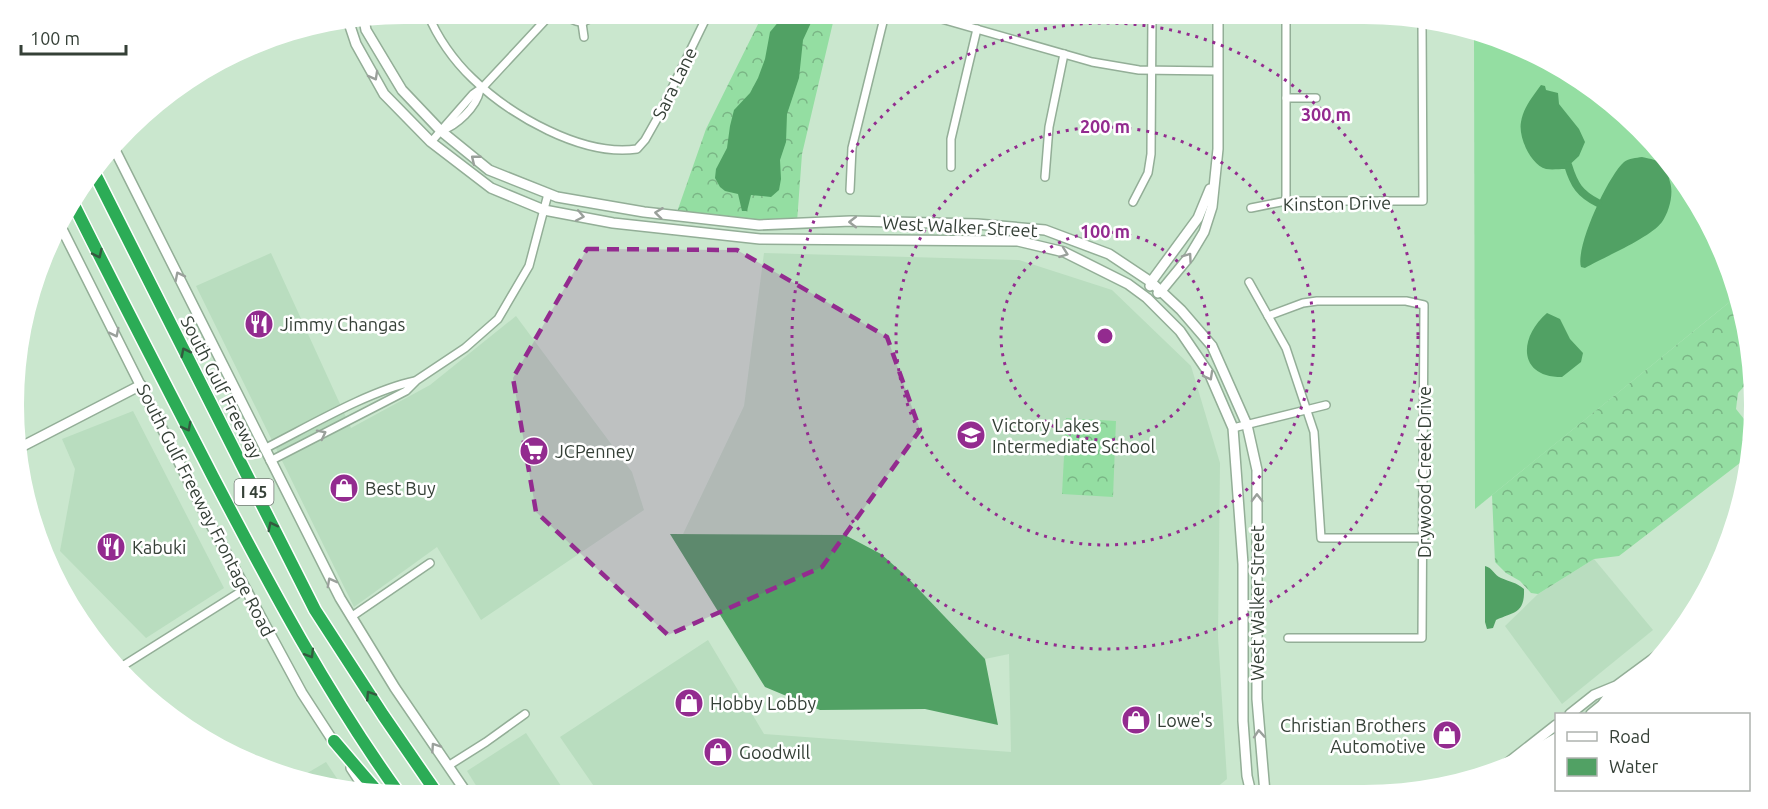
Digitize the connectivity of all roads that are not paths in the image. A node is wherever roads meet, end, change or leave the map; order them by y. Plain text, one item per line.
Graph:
1 (434, 24) edge
2 (542, 24) edge
3 (582, 24) edge
4 (703, 24) edge
5 (883, 24) edge
6 (959, 24) edge
7 (1152, 24) edge
8 (1218, 24) edge
9 (1286, 24) edge
10 (365, 26) edge
11 (351, 28) edge
12 (1422, 28) edge
13 (977, 29) junction
14 (584, 37) dead end
15 (1064, 54) junction
16 (1152, 70) junction
17 (1218, 71) junction
18 (481, 88) junction
19 (1286, 98) junction
20 (1316, 98) dead end
21 (441, 131) junction
22 (431, 142) junction
23 (117, 155) edge
24 (951, 167) dead end
25 (1045, 177) dead end
26 (98, 180) edge
27 (1214, 182) junction
28 (850, 190) dead end
29 (548, 194) junction
30 (1286, 201) junction
31 (1133, 202) dead end
32 (1251, 208) dead end
33 (544, 210) junction
34 (77, 211) edge
35 (64, 234) edge
36 (1151, 282) junction
37 (1249, 282) dead end
38 (1161, 291) junction
39 (1148, 298) junction
40 (1268, 316) junction
41 (417, 380) junction
42 (141, 385) junction
43 (1326, 405) dead end
44 (1307, 410) junction
45 (1247, 424) junction
46 (1233, 428) junction
47 (26, 444) edge
48 (264, 449) junction
49 (270, 461) junction
50 (1424, 538) junction
51 (430, 563) dead end
52 (245, 589) junction
53 (351, 617) junction
54 (1288, 638) dead end
55 (126, 664) edge
56 (1635, 672) edge
57 (1616, 686) junction
58 (1610, 694) edge
59 (1571, 713) edge
60 (525, 714) dead end
61 (1555, 727) edge
62 (334, 741) junction
63 (1527, 748) edge
64 (448, 766) junction
65 (360, 782) edge
66 (370, 783) edge
67 (392, 785) edge
68 (431, 785) edge
69 (461, 785) edge
70 (1249, 785) edge
71 (1264, 785) edge

1 - 18 street
2 - 18 street
3 - 14 street
4 - 18 street, Sara Lane
5 - 28 street
6 - 13 street
7 - 16 street
8 - 17 street
9 - 19 street
10 - 21 street, West Walker Street
11 -> 22 street, West Walker Street
12 - 30 street, Kinston Drive
13 - 15 street
13 - 24 street
15 - 16 street
15 - 25 street
16 - 17 street
16 - 31 street
17 - 27 street
18 - 21 street
19 - 20 street
19 - 30 street
21 - 22 street
29 -> 21 street, West Walker Street
22 - 33 street, West Walker Street
48 -> 23 street
68 -> 26 highway, South Gulf Freeway / I 45
27 - 36 street
38 -> 27 street
29 - 33 street
36 -> 29 street, West Walker Street
30 - 32 street, Kinston Drive
33 -> 39 street, West Walker Street
33 - 41 street
34 -> 67 highway, I 45
35 -> 42 street, South Gulf Freeway Frontage Road
36 - 38 street, West Walker Street
36 - 39 street
37 - 40 street
38 - 39 street
38 - 45 street, West Walker Street
39 -> 46 street, West Walker Street
40 - 44 street
40 - 50 street, Drywood Creek Drive
41 - 48 street
49 -> 41 street
42 - 47 street
42 - 52 street, South Gulf Freeway Frontage Road
43 - 44 street
44 - 45 street
44 - 50 street
45 - 46 street
71 -> 45 street, West Walker Street
46 - 70 street, West Walker Street
48 - 49 street
53 -> 49 street
50 - 54 street, Drywood Creek Drive
51 - 53 street
52 - 55 street
52 - 62 street, South Gulf Freeway Frontage Road
64 -> 53 street
56 - 57 street
57 - 58 street
57 - 59 street
60 - 64 street
61 - 63 street
62 - 65 street, South Gulf Freeway Frontage Road
62 - 66 highway
64 - 69 street

